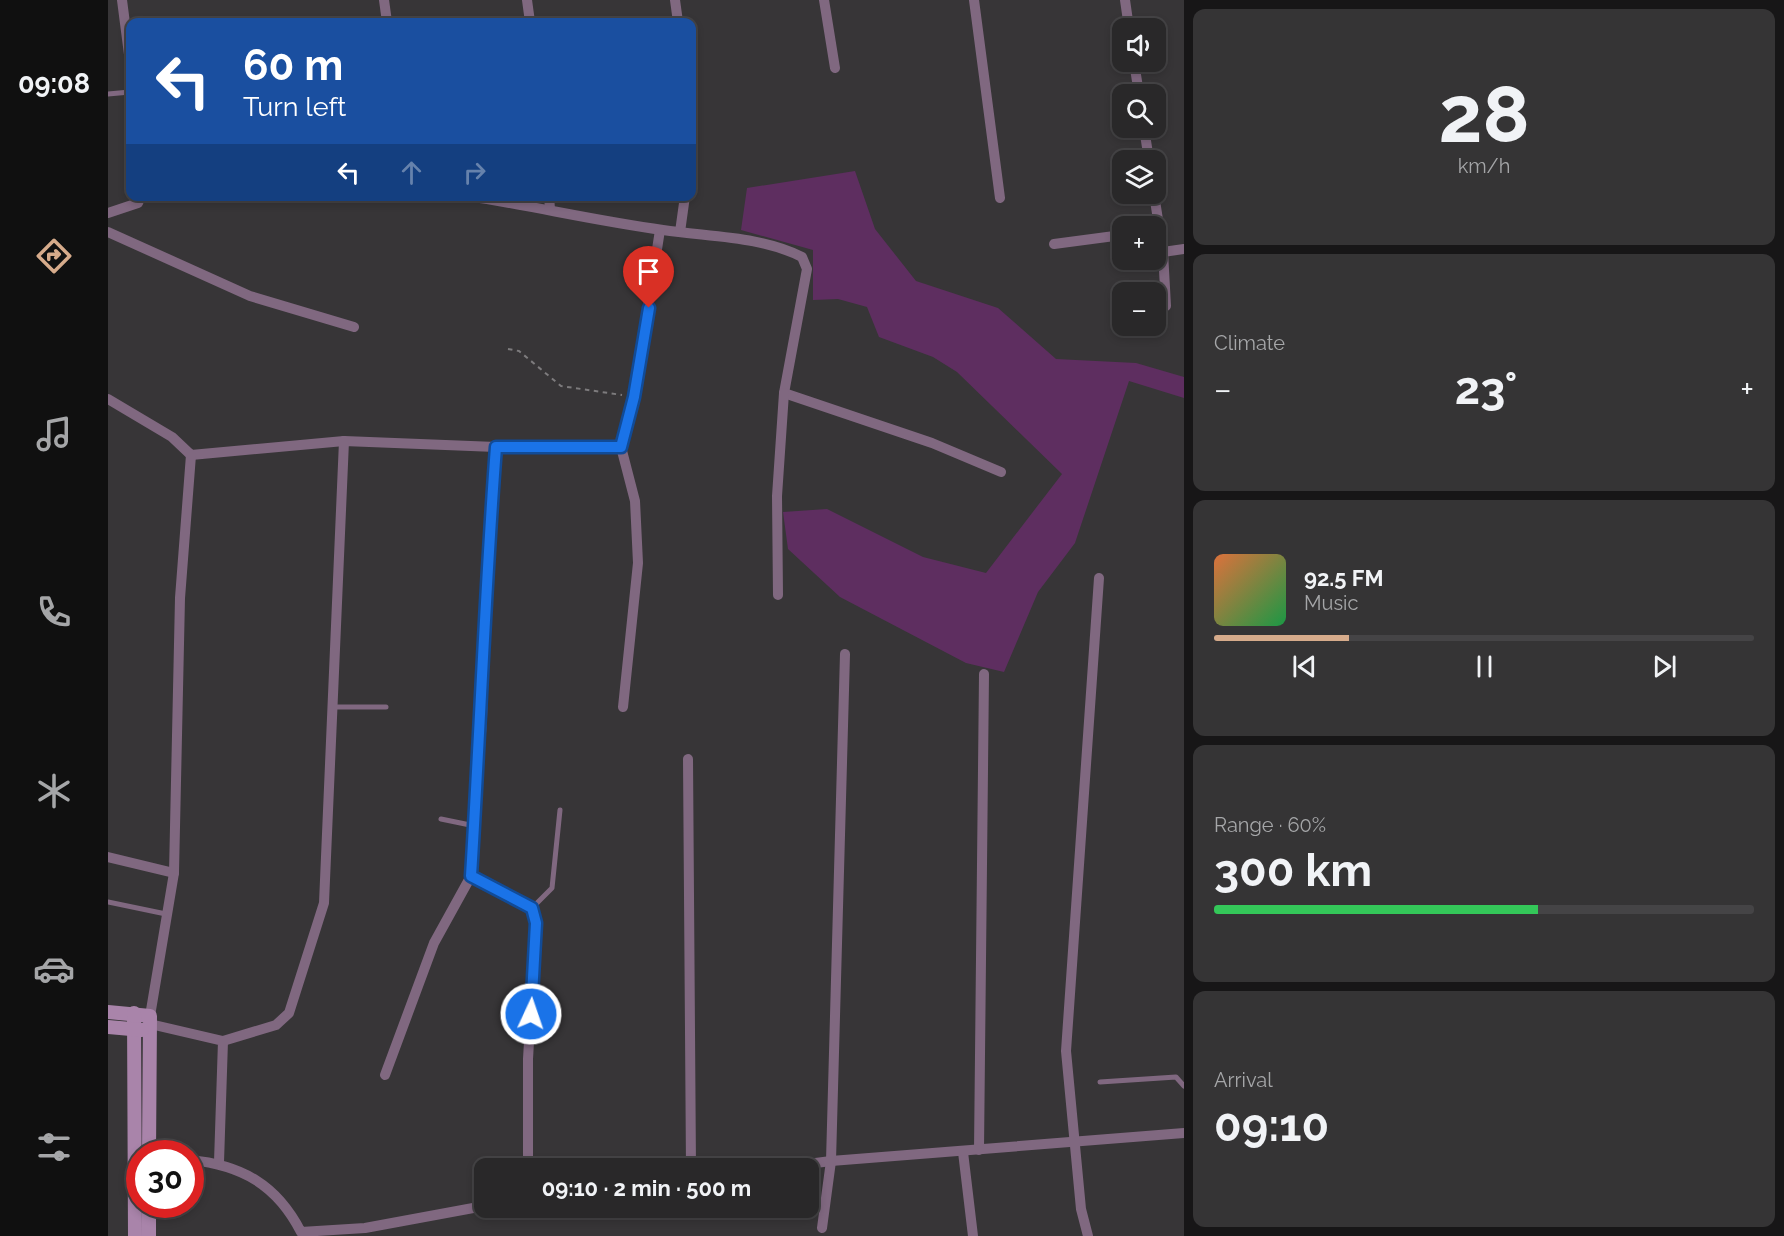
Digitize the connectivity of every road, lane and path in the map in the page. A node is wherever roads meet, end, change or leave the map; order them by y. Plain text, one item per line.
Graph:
1 (122, 0) edge
2 (384, 0) edge
3 (527, 0) edge
4 (675, 0) edge
5 (824, 0) edge
6 (974, 0) edge
7 (1127, 0) edge
8 (386, 18) edge
9 (529, 18) edge
10 (677, 18) edge
11 (1128, 18) edge
12 (126, 31) edge
13 (835, 68) dead end
14 (126, 92) edge
15 (108, 94) edge
16 (1000, 198) dead end
17 (139, 201) edge
18 (500, 201) edge
19 (549, 201) edge
20 (684, 201) edge
21 (550, 209) junction
22 (108, 213) edge
23 (660, 230) junction
24 (108, 232) edge
25 (680, 232) junction
26 (1112, 236) edge
27 (1054, 244) dead end
28 (1184, 249) edge
29 (1166, 252) edge
30 (354, 327) dead end
31 (508, 349) dead end
32 (784, 393) junction
33 (634, 397) junction
34 (108, 399) edge
35 (344, 441) junction
36 (496, 447) junction
37 (621, 447) junction
38 (191, 455) junction
39 (1001, 472) dead end
40 (1099, 578) dead end
41 (778, 595) dead end
42 (845, 654) dead end
43 (984, 674) dead end
44 (333, 707) junction
45 (387, 707) dead end
46 (623, 707) dead end
47 (688, 759) dead end
48 (560, 810) dead end
49 (441, 819) dead end
50 (475, 826) junction
51 (108, 857) edge
52 (174, 873) junction
53 (471, 876) junction
54 (108, 902) edge
55 (532, 908) junction
56 (166, 914) junction
57 (108, 1012) edge
58 (134, 1013) junction
59 (150, 1023) junction
60 (108, 1027) edge
61 (134, 1029) junction
62 (223, 1041) junction
63 (385, 1075) dead end
64 (1100, 1082) dead end
65 (1184, 1086) edge
66 (1184, 1133) edge
67 (149, 1140) edge
68 (1073, 1144) junction
69 (980, 1150) junction
70 (963, 1152) junction
71 (528, 1158) edge
72 (691, 1158) edge
73 (204, 1161) edge
74 (831, 1161) junction
75 (219, 1162) junction
76 (819, 1163) edge
77 (474, 1208) edge
78 (149, 1218) edge
79 (822, 1228) dead end
80 (302, 1234) edge
81 (135, 1236) edge
82 (149, 1236) edge
83 (974, 1236) edge
84 (1088, 1236) edge

1 - 12 street
2 - 8 street
3 - 9 street
4 - 10 street
5 - 13 street
6 - 16 street
7 - 11 street
14 - 15 lane
17 - 22 street
18 - 21 street
19 - 21 street
20 - 25 street
21 - 23 street
23 - 25 street
23 - 33 street
24 - 30 street
25 - 32 street
26 - 27 street
28 - 29 street
31 - 33 path
32 - 39 street
32 - 41 street
33 - 37 street
34 - 38 street
35 - 36 street
35 - 38 street
35 - 44 street
36 - 37 street
36 - 50 street
37 - 46 street
38 - 52 street
40 - 68 street
42 - 74 street
43 - 69 street
44 - 45 lane
44 - 62 street
47 - 72 street
48 - 55 lane
49 - 50 lane
50 - 53 street
51 - 52 street
52 - 56 street
53 - 55 street
53 - 63 street
54 - 56 lane
55 - 71 street
56 - 59 street
57 - 58 street
58 - 59 street
58 - 61 street
59 - 61 street
59 - 62 street
59 - 67 street
60 - 61 street
61 - 81 street
62 - 75 street
64 - 65 lane
66 - 68 street
68 - 69 street
68 - 84 street
69 - 70 street
70 - 74 street
70 - 83 street
73 - 75 street
74 - 76 street
74 - 79 street
75 - 80 street
77 - 80 street
78 - 82 street

